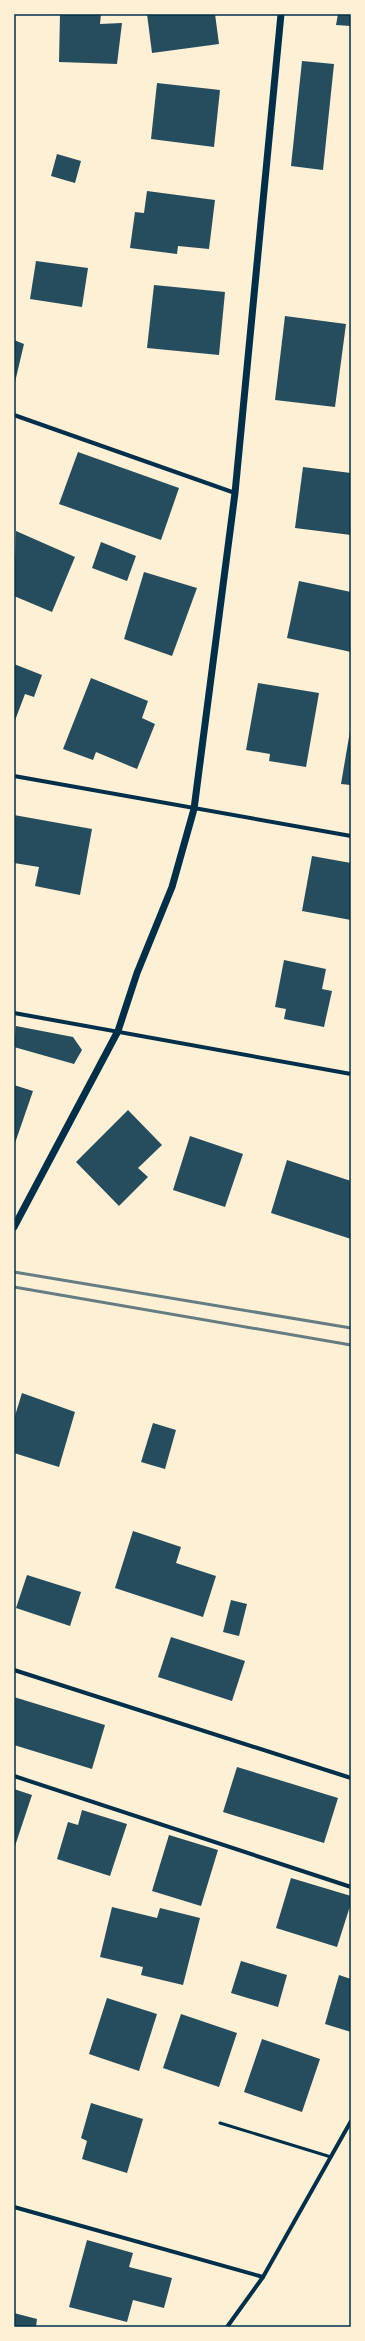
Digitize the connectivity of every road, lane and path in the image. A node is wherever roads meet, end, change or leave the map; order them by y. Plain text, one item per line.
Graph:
1 (281, 14) edge
2 (14, 415) edge
3 (235, 493) junction
4 (14, 776) edge
5 (194, 808) junction
6 (351, 836) edge
7 (14, 1013) edge
8 (118, 1031) junction
9 (351, 1074) edge
10 (14, 1227) edge
11 (14, 1670) edge
12 (14, 1776) edge
13 (351, 1778) edge
14 (351, 1887) edge
15 (351, 2121) edge
16 (220, 2123) dead end
17 (330, 2157) junction
18 (14, 2207) edge
19 (263, 2277) junction
20 (227, 2327) edge

1 - 3 street
2 - 3 street
3 - 5 street
4 - 5 street
5 - 6 street
5 - 8 street
7 - 8 street
8 - 9 street
8 - 10 street
11 - 13 street
12 - 14 street
15 - 17 street
16 - 17 lane
17 - 19 street
18 - 19 street
19 - 20 street

